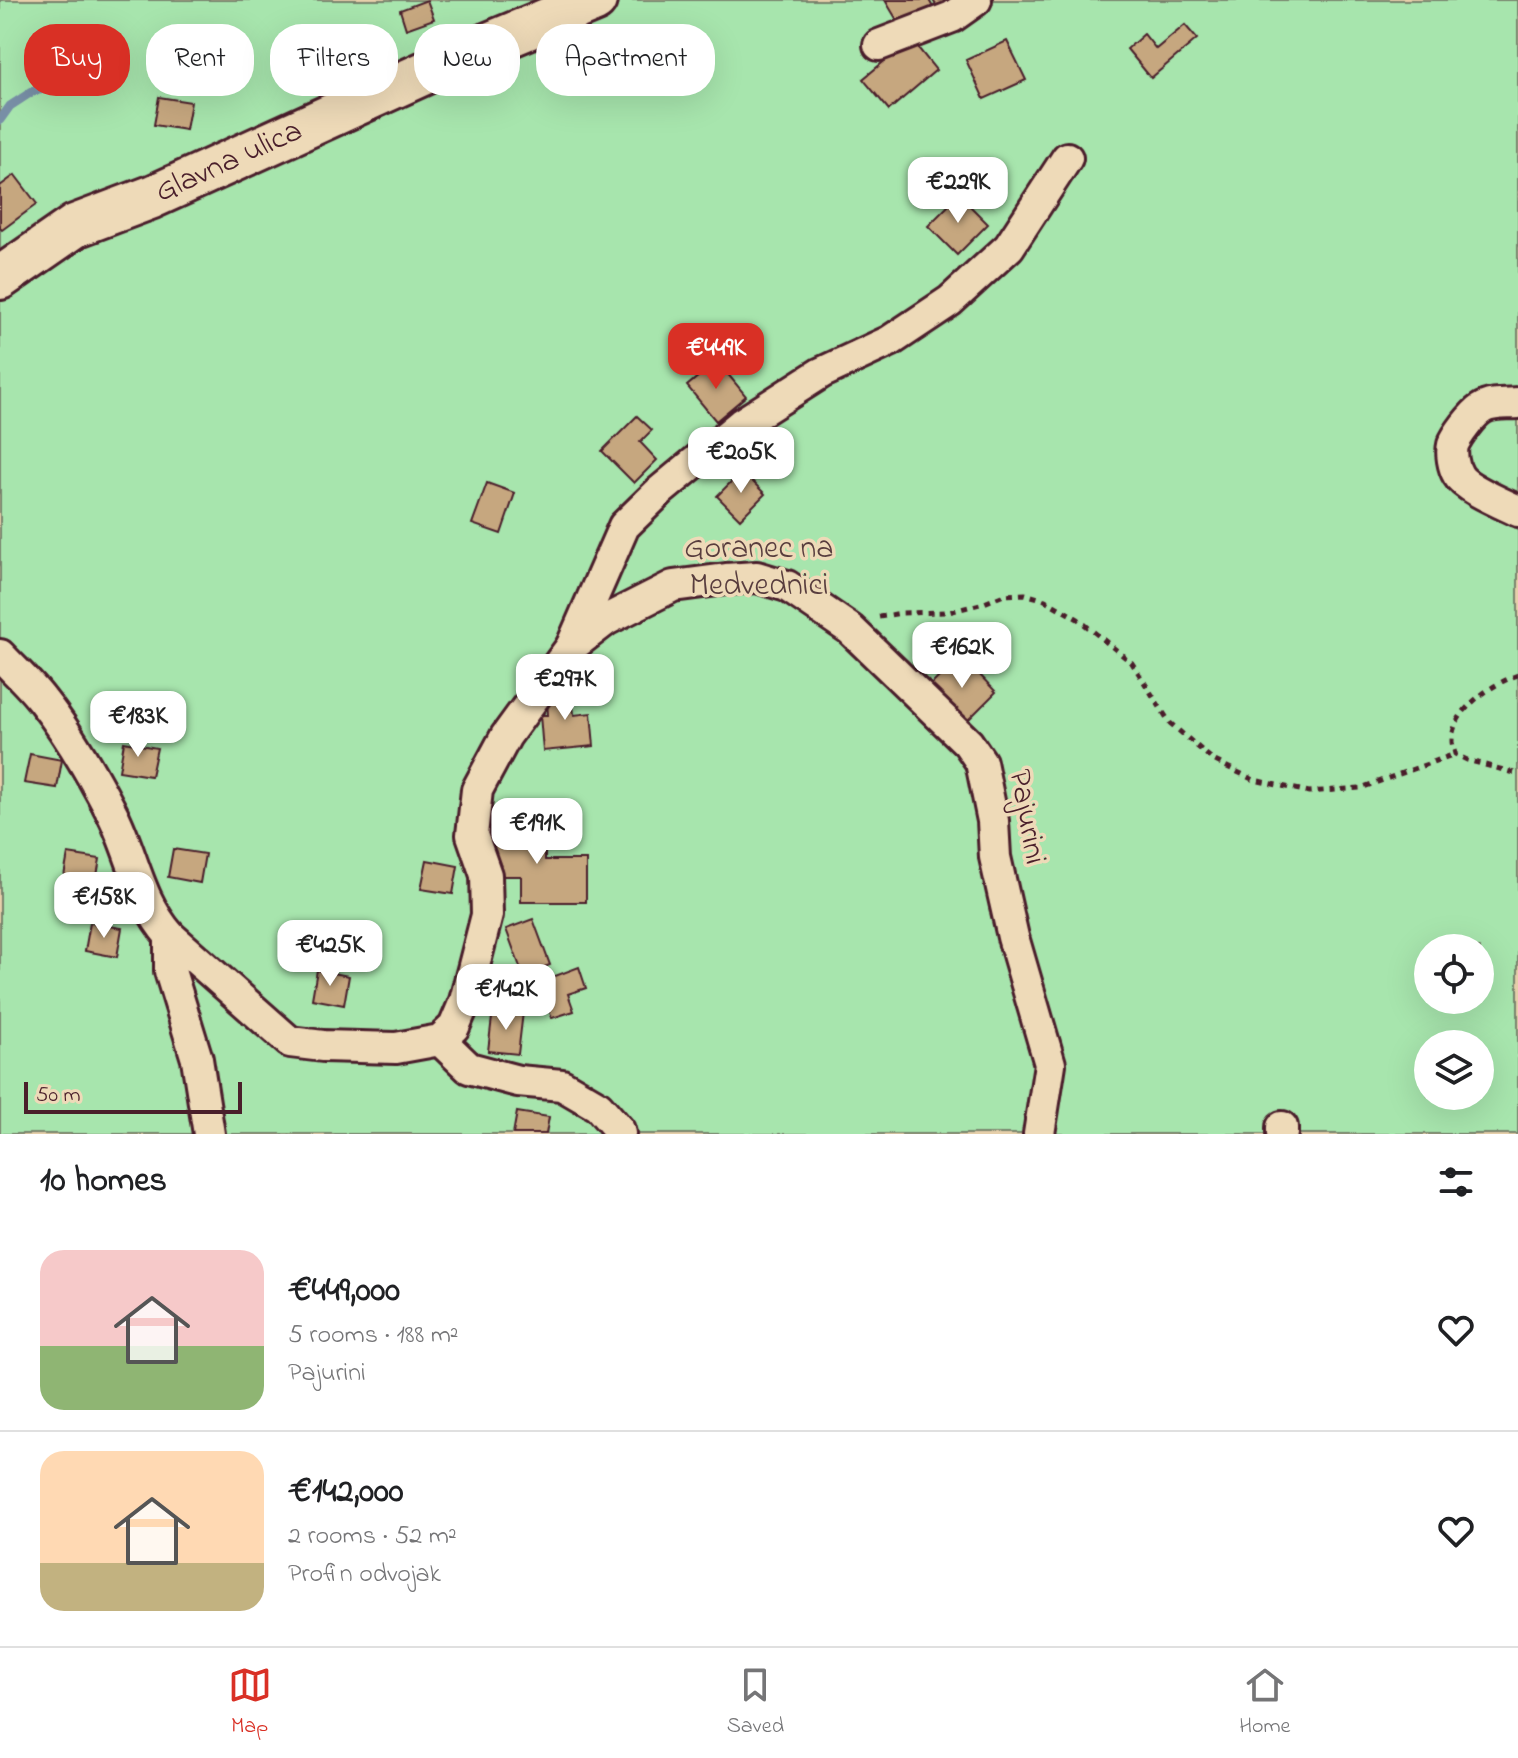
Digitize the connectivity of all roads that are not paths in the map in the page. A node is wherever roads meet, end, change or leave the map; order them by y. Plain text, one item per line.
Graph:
1 (595, 0) edge
2 (976, 0) edge
3 (879, 45) dead end
4 (1067, 158) dead end
5 (0, 278) edge
6 (1518, 403) edge
7 (1518, 511) edge
8 (571, 647) junction
9 (0, 655) edge
10 (170, 936) junction
11 (440, 1040) junction
12 (209, 1134) edge
13 (620, 1134) edge
14 (1039, 1134) edge

1 - 5 main road, Glavna ulica
2 - 3 street
4 - 8 street, Pajurini
6 - 7 street
8 - 11 street, Pajurini
8 - 14 street, Pajurini
9 - 10 street
10 - 11 street
10 - 12 street
11 - 13 street

